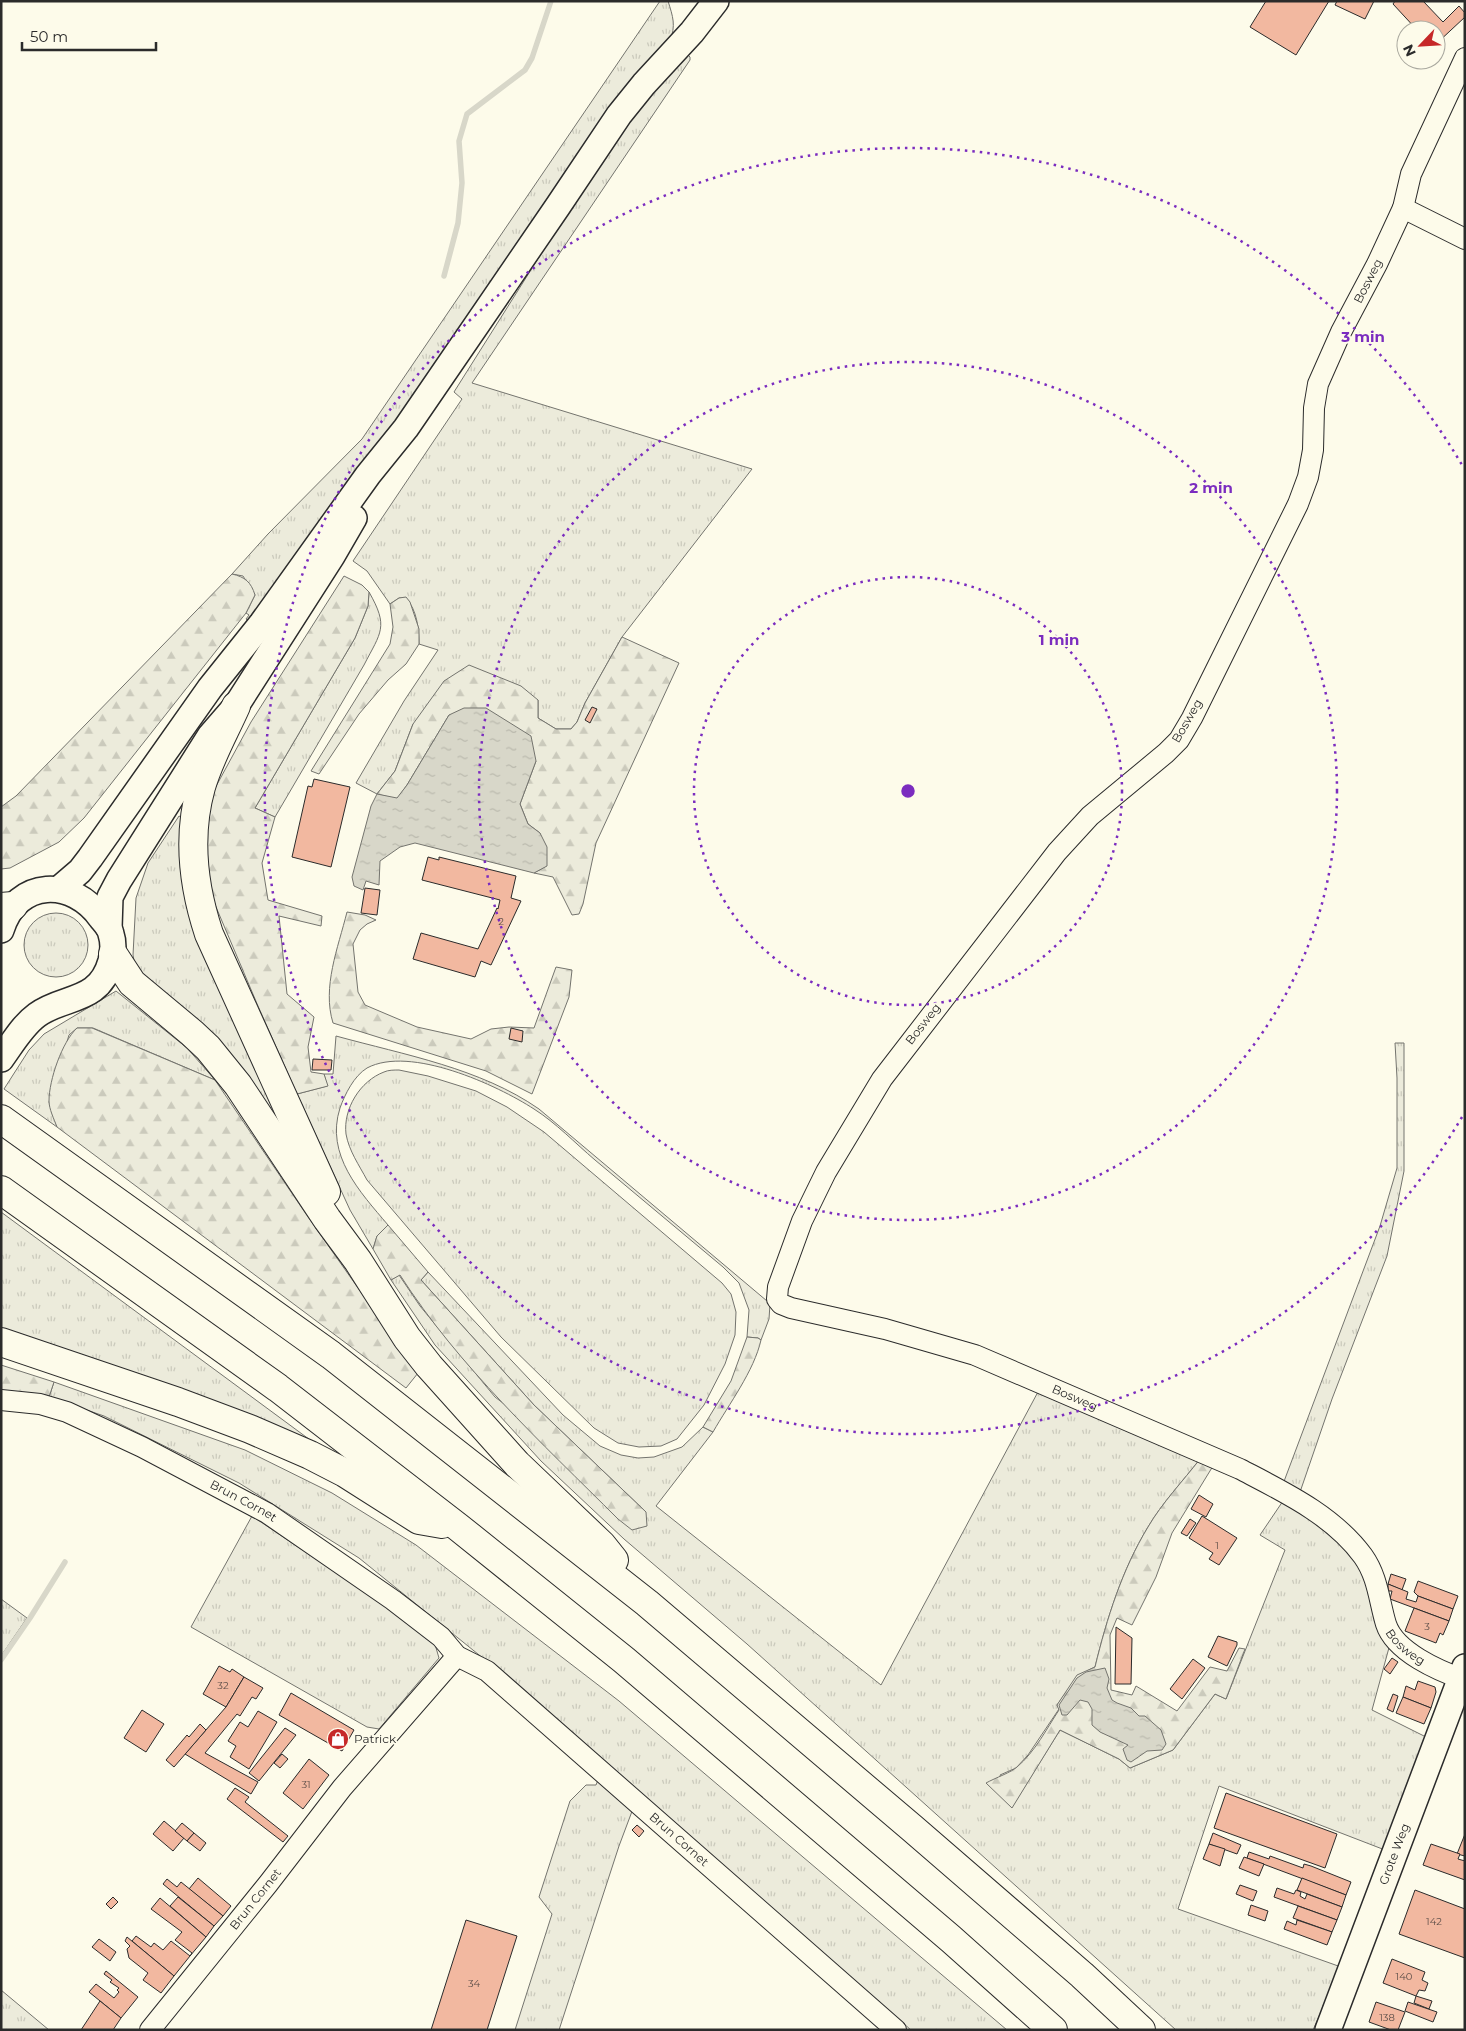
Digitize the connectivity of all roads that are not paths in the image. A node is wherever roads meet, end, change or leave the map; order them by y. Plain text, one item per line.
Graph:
1 (716, 1) edge
2 (1465, 58) edge
3 (1402, 208) junction
4 (1465, 239) edge
5 (406, 428) junction
6 (236, 706) junction
7 (58, 889) junction
8 (5, 914) edge
9 (111, 941) junction
10 (1, 1059) edge
11 (1, 1119) edge
12 (5, 1192) edge
13 (358, 1261) junction
14 (1, 1342) edge
15 (1, 1400) edge
16 (458, 1526) junction
17 (647, 1603) junction
18 (457, 1656) junction
19 (1463, 1675) edge
20 (150, 2030) edge
21 (896, 2030) edge
22 (1052, 2030) edge
23 (1141, 2030) edge
24 (1328, 2030) edge

1 - 5 main road
2 - 3 street, Bosweg
3 - 4 street
3 - 19 street, Bosweg
5 - 6 main road
5 - 7 main road
6 - 9 main road
6 - 13 highway
7 - 8 main road
7 - 9 main road
9 - 10 main road
9 - 13 highway
11 - 17 highway
12 - 16 highway
13 - 17 highway
14 - 16 highway
15 - 18 street, Brun Cornet
16 - 22 highway
17 - 23 highway
18 - 20 street, Brun Cornet
18 - 21 street, Brun Cornet
19 - 24 main road, Grote Weg

